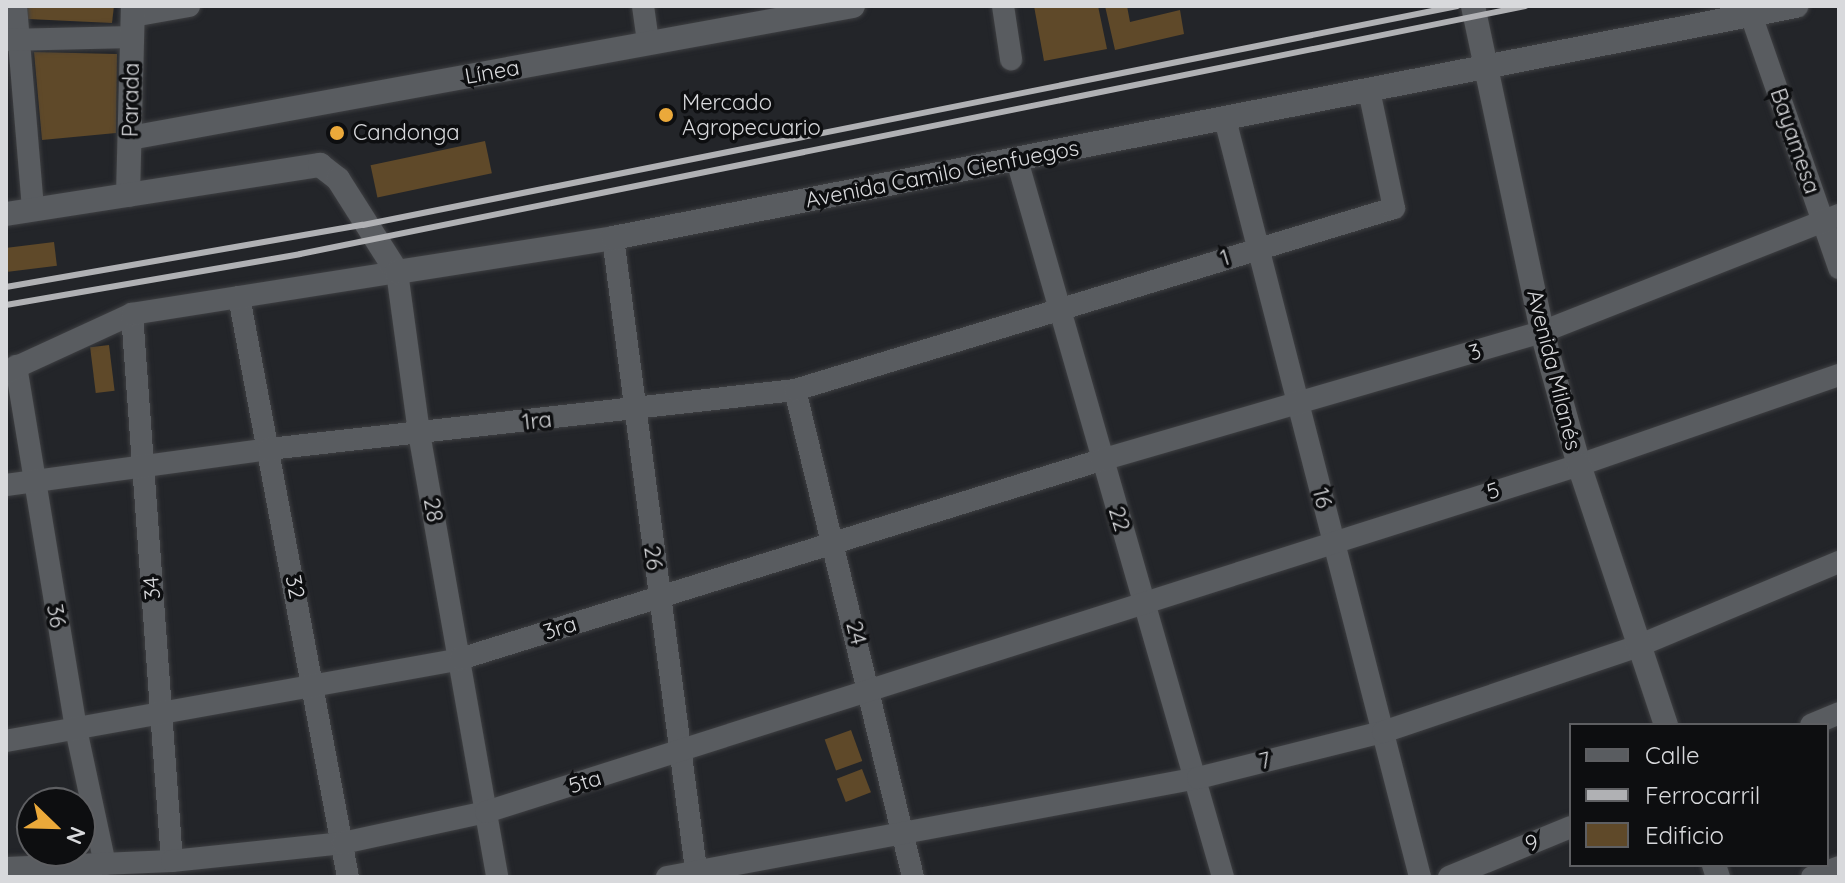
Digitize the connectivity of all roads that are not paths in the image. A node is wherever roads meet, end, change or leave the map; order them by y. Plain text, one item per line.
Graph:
1 (16, 6) edge
2 (189, 6) edge
3 (643, 6) edge
4 (853, 6) edge
5 (1003, 6) edge
6 (1473, 6) edge
7 (1796, 6) edge
8 (1751, 15) junction
9 (133, 20) edge
10 (10, 38) edge
11 (648, 43) junction
12 (1011, 59) dead end
13 (1485, 65) junction
14 (1369, 90) junction
15 (1225, 119) junction
16 (130, 138) junction
17 (1017, 160) junction
18 (128, 195) junction
19 (33, 209) junction
20 (6, 214) edge
21 (1830, 219) edge
22 (613, 238) junction
23 (1258, 248) junction
24 (1839, 268) edge
25 (397, 272) junction
26 (239, 297) junction
27 (1058, 310) junction
28 (132, 314) junction
29 (1542, 332) junction
30 (11, 369) edge
31 (1839, 375) edge
32 (795, 390) junction
33 (1298, 403) junction
34 (633, 410) junction
35 (419, 433) junction
36 (269, 449) junction
37 (1101, 460) junction
38 (1579, 465) junction
39 (142, 467) junction
40 (32, 481) junction
41 (6, 485) edge
42 (1333, 539) junction
43 (834, 542) junction
44 (1839, 562) edge
45 (659, 599) junction
46 (1144, 600) junction
47 (1638, 646) junction
48 (460, 659) junction
49 (313, 689) junction
50 (871, 691) junction
51 (1839, 713) edge
52 (163, 715) junction
53 (1665, 723) edge
54 (1816, 723) edge
55 (76, 729) junction
56 (1383, 732) junction
57 (6, 741) edge
58 (681, 754) junction
59 (1198, 778) junction
60 (486, 812) junction
61 (1569, 828) edge
62 (901, 830) junction
63 (343, 843) junction
64 (172, 861) junction
65 (105, 864) junction
66 (1839, 867) edge
67 (6, 868) edge
68 (697, 874) edge
69 (348, 877) edge
70 (497, 877) edge
71 (667, 877) edge
72 (913, 877) edge
73 (1223, 877) edge
74 (1420, 877) edge
75 (1449, 877) edge
76 (1812, 877) edge

1 - 10 street
2 - 9 street
3 - 11 street
4 - 11 main road, Línea
5 - 12 street
6 - 13 main road, Avenida Milanés
7 - 8 main road, Avenida Camilo Cienfuegos
8 - 13 main road, Avenida Camilo Cienfuegos
8 - 21 street, Bayamesa
9 - 10 street
9 - 16 main road, Parada
10 - 19 street
11 - 16 main road, Línea
13 - 14 main road, Avenida Camilo Cienfuegos
13 - 29 main road, Avenida Milanés
14 - 15 main road, Avenida Camilo Cienfuegos
14 - 23 street, 1
15 - 17 main road, Avenida Camilo Cienfuegos
15 - 23 street, 16
16 - 18 main road, Parada
17 - 22 main road, Avenida Camilo Cienfuegos
17 - 27 street, 22
18 - 19 main road
18 - 25 main road, 28
19 - 20 main road
21 - 24 street, Bayamesa
21 - 29 street, 3
22 - 25 main road, Avenida Camilo Cienfuegos
22 - 34 street, 26
23 - 27 street, 1
23 - 33 street, 16
25 - 26 street
25 - 35 street, 28
26 - 28 street
26 - 36 street, 32
27 - 32 street, 1ra
27 - 37 street, 22
28 - 30 street
28 - 39 street, 34
29 - 33 street, 3
29 - 38 main road, Avenida Milanés
30 - 40 street, 36
31 - 38 street, 5
32 - 34 street, 1ra
32 - 43 street, 24
33 - 37 street, 3
33 - 42 street, 16
34 - 35 street, 1ra
34 - 45 street, 26
35 - 36 street, 1ra
35 - 48 street, 28
36 - 39 street, 1ra
36 - 49 street, 32
37 - 43 street, 3ra
37 - 46 street, 22
38 - 42 street, 5
38 - 47 main road, Avenida Milanés
39 - 40 street, 1ra
39 - 52 street, 34
40 - 41 street, 1ra
40 - 55 street, 36
42 - 46 street, 5
42 - 56 street, 16
43 - 45 street, 3ra
43 - 50 street, 24
44 - 47 street, 7
45 - 48 street, 3ra
45 - 58 street, 26
46 - 50 street, 5ta
46 - 59 street, 22
47 - 53 main road, Avenida Milanés
47 - 56 street, 7
48 - 49 street, 3ra
48 - 60 street, 28
49 - 52 street, 3ra
49 - 63 street, 32
50 - 58 street, 5ta
50 - 62 street, 24
51 - 54 street
52 - 55 street, 3ra
52 - 64 street, 34
55 - 57 street, 3ra
55 - 65 street, 36
56 - 59 street, 7
56 - 74 street, 16
58 - 60 street, 5ta
58 - 68 street, 26
59 - 62 street, 7
59 - 73 street, 22
60 - 63 street, 5ta
60 - 70 street, 28
61 - 75 street, 9
62 - 68 street, 7
62 - 72 street, 24
63 - 64 street, 5ta
63 - 69 street, 32
64 - 65 street, 5ta
65 - 67 street, 5ta
66 - 76 street
68 - 71 street, 7

